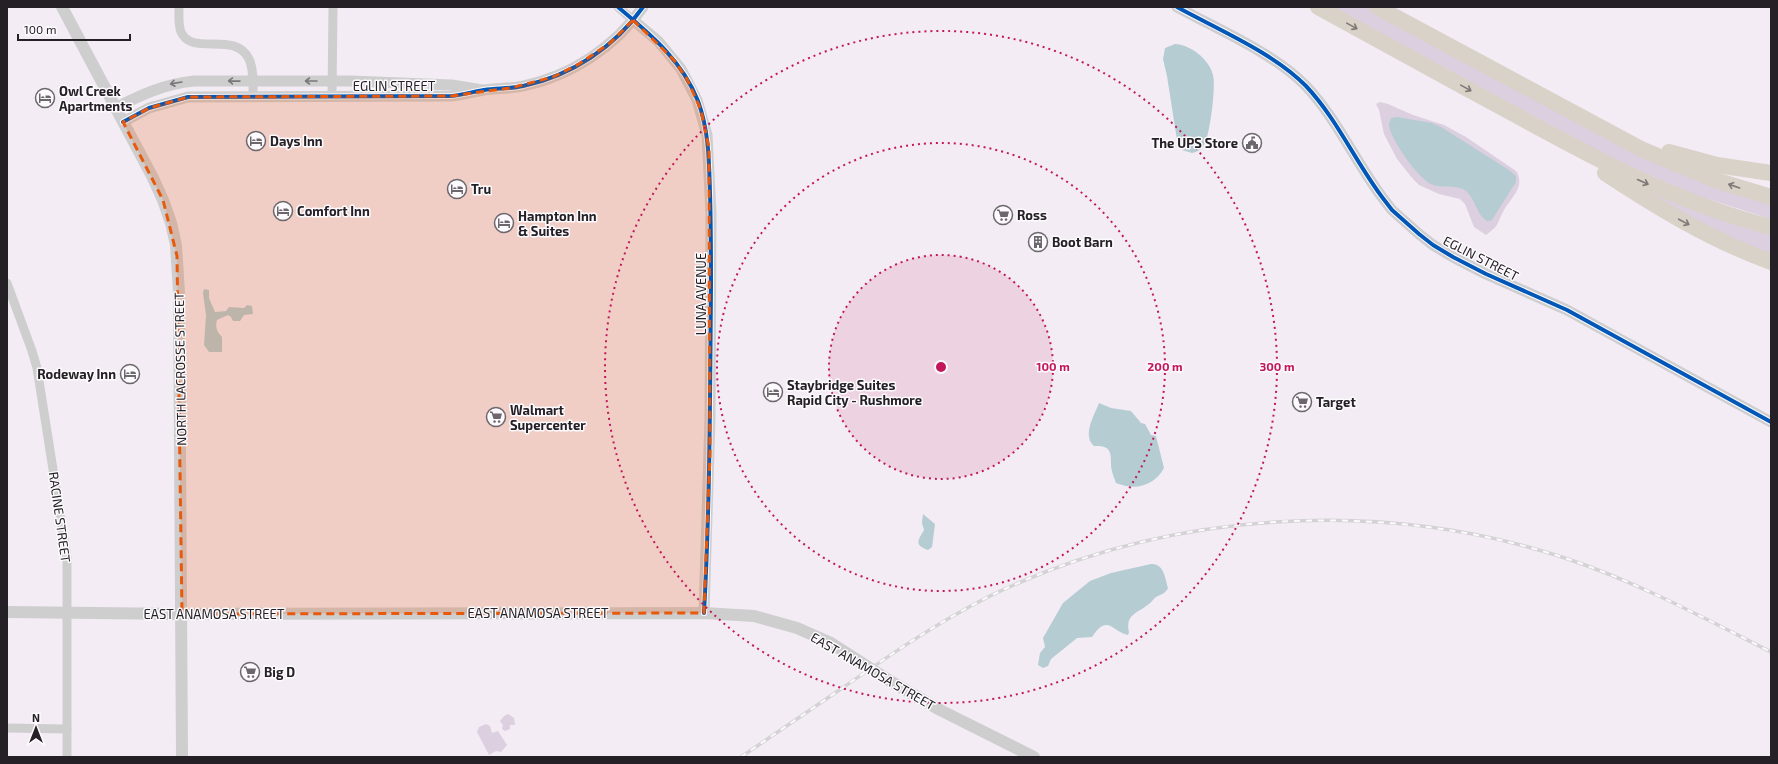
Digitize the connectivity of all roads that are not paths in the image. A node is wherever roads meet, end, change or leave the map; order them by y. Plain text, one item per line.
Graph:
1 (62, 7) edge
2 (179, 7) edge
3 (333, 7) edge
4 (618, 7) edge
5 (643, 7) edge
6 (1176, 7) edge
7 (1318, 7) edge
8 (1377, 7) edge
9 (634, 20) junction
10 (1413, 27) junction
11 (332, 80) junction
12 (252, 81) junction
13 (483, 90) junction
14 (253, 96) junction
15 (332, 96) junction
16 (115, 108) junction
17 (1509, 112) junction
18 (123, 122) junction
19 (1771, 173) edge
20 (1771, 197) edge
21 (1771, 227) edge
22 (1771, 262) edge
23 (7, 283) edge
24 (1771, 422) edge
25 (7, 612) edge
26 (68, 613) junction
27 (704, 613) junction
28 (182, 614) junction
29 (7, 728) edge
30 (67, 729) junction
31 (67, 757) edge
32 (182, 757) edge
33 (1034, 757) edge

1 - 16 main road, NORTH LACROSSE STREET
2 - 12 street
3 - 11 street
4 - 9 street, LUNA AVENUE
5 - 9 street, EGLIN STREET
6 - 24 street, EGLIN STREET
7 -> 17 highway
8 - 10 highway
9 - 13 street, EGLIN STREET
9 - 27 street, LUNA AVENUE
10 - 19 highway
20 -> 10 highway
11 -> 12 street, EGLIN STREET
11 - 13 street, EGLIN STREET
11 - 15 street
12 - 14 street
12 -> 16 street, EGLIN STREET
13 - 15 street, EGLIN STREET
14 - 15 street, EGLIN STREET
14 - 18 street, EGLIN STREET
16 - 18 main road, NORTH LACROSSE STREET
17 -> 21 highway
17 -> 22 highway
18 - 28 main road, NORTH LACROSSE STREET
23 - 26 street, RACINE STREET
25 - 26 main road, EAST ANAMOSA STREET
26 - 28 main road, EAST ANAMOSA STREET
26 - 30 street, RACINE STREET
27 - 28 main road, EAST ANAMOSA STREET
27 - 33 main road, EAST ANAMOSA STREET
28 - 32 main road, NORTH LACROSSE STREET
29 - 30 street
30 - 31 street, RACINE STREET

